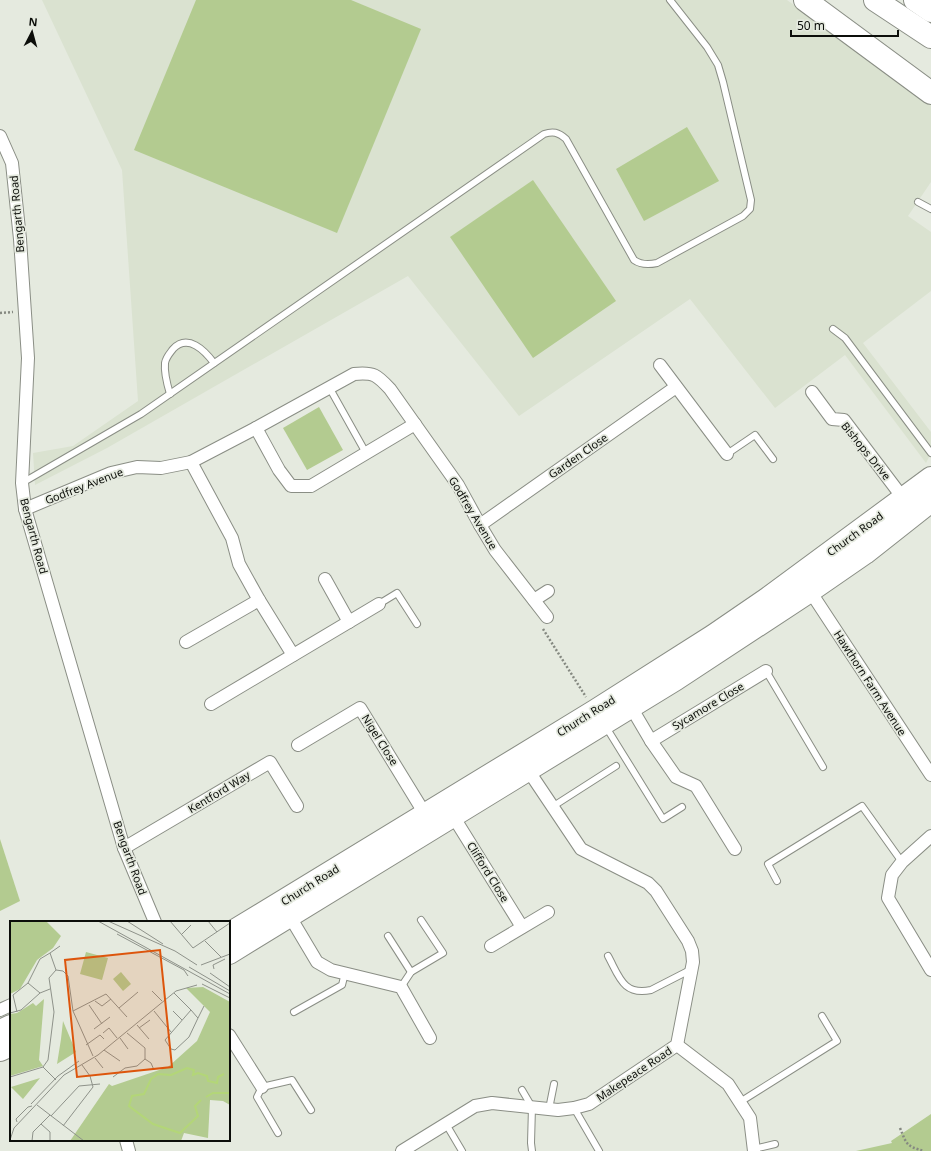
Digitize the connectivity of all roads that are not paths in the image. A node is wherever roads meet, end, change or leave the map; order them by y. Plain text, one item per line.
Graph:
1 (670, 0) edge
2 (806, 0) edge
3 (875, 0) edge
4 (915, 0) edge
5 (931, 11) edge
6 (931, 37) edge
7 (931, 93) edge
8 (0, 136) edge
9 (918, 202) dead end
10 (931, 209) edge
11 (833, 330) dead end
12 (214, 363) junction
13 (660, 365) dead end
14 (330, 387) junction
15 (676, 387) junction
16 (812, 392) dead end
17 (170, 394) junction
18 (415, 424) junction
19 (256, 428) junction
20 (366, 453) junction
21 (931, 453) edge
22 (727, 454) joint
23 (773, 458) dead end
24 (191, 462) junction
25 (931, 478) edge
26 (22, 483) junction
27 (903, 498) junction
28 (931, 501) edge
29 (25, 509) junction
30 (480, 525) junction
31 (325, 580) dead end
32 (548, 591) dead end
33 (810, 591) junction
34 (259, 600) junction
35 (534, 600) junction
36 (379, 604) joint
37 (547, 617) road end
38 (349, 622) junction
39 (417, 624) dead end
40 (186, 642) dead end
41 (293, 655) junction
42 (766, 671) joint
43 (211, 704) dead end
44 (631, 707) junction
45 (604, 724) junction
46 (651, 741) junction
47 (298, 745) dead end
48 (616, 766) dead end
49 (823, 767) dead end
50 (528, 770) junction
51 (931, 775) edge
52 (297, 806) dead end
53 (552, 807) junction
54 (682, 807) dead end
55 (425, 814) junction
56 (453, 816) junction
57 (931, 836) edge
58 (124, 848) junction
59 (735, 849) dead end
60 (902, 862) junction
61 (777, 881) dead end
62 (548, 912) dead end
63 (289, 916) junction
64 (421, 920) dead end
65 (155, 921) edge
66 (522, 928) junction
67 (230, 933) edge
68 (388, 936) dead end
69 (491, 946) dead end
70 (230, 952) edge
71 (608, 956) dead end
72 (691, 970) junction
73 (931, 970) edge
74 (411, 972) junction
75 (345, 973) junction
76 (400, 987) junction
77 (10, 1005) edge
78 (0, 1010) edge
79 (294, 1012) dead end
80 (822, 1016) dead end
81 (10, 1026) edge
82 (0, 1031) edge
83 (230, 1037) edge
84 (430, 1038) dead end
85 (10, 1045) edge
86 (677, 1045) junction
87 (0, 1050) edge
88 (554, 1084) dead end
89 (262, 1087) junction
90 (522, 1090) dead end
91 (740, 1102) junction
92 (532, 1107) junction
93 (574, 1108) junction
94 (549, 1109) junction
95 (311, 1110) dead end
96 (446, 1124) junction
97 (278, 1134) dead end
98 (126, 1141) edge
99 (775, 1144) dead end
100 (754, 1150) edge
101 (130, 1151) edge
102 (402, 1151) edge
103 (462, 1151) edge
104 (532, 1151) edge
105 (599, 1151) edge

1 - 12 lane
2 - 7 highway
3 - 6 highway
4 - 5 highway
8 - 26 street, Bengarth Road
9 - 10 lane
11 - 21 lane
12 - 17 lane
12 - 17 lane
13 - 15 street
14 - 18 street, Godfrey Avenue
14 - 19 street, Godfrey Avenue
14 - 20 lane
15 - 22 street
15 - 30 street, Garden Close
16 - 27 street, Bishops Drive
17 - 26 lane
18 - 20 street
18 - 30 street, Godfrey Avenue
19 - 20 street
19 - 24 street, Godfrey Avenue
22 - 23 lane
24 - 29 street, Godfrey Avenue
24 - 34 street
25 - 27 highway, Church Road
26 - 29 street, Bengarth Road
27 - 55 highway, Church Road
28 - 33 highway, Church Road
29 - 58 street, Bengarth Road
30 - 35 street, Godfrey Avenue
31 - 38 street
32 - 35 street
33 - 44 highway, Church Road
33 - 51 street, Hawthorn Farm Avenue
34 - 40 street
34 - 41 street
35 - 37 street, Godfrey Avenue
36 - 38 street
36 - 39 lane
38 - 41 street
41 - 43 street
42 - 46 street, Sycamore Close
42 - 49 lane
44 - 45 highway, Church Road
44 - 46 street
45 - 50 highway, Church Road
45 - 54 lane
46 - 59 street
47 - 55 street, Nigel Close
48 - 53 lane
50 - 53 street, Makepeace Road
50 - 56 highway, Church Road
52 - 58 street, Kentford Way
53 - 72 street, Makepeace Road
55 - 67 highway, Church Road
56 - 63 highway, Church Road
56 - 66 street, Clifford Close
57 - 60 street
58 - 65 street, Bengarth Road
60 - 61 lane
60 - 73 street
62 - 66 street
63 - 70 highway, Church Road
63 - 75 street
64 - 74 lane
66 - 69 street
68 - 74 lane
71 - 72 lane
72 - 86 street, Makepeace Road
74 - 76 lane
75 - 76 street
75 - 79 lane
76 - 84 street
77 - 78 street
80 - 91 lane
81 - 82 highway
83 - 89 street
85 - 87 highway
86 - 91 street
86 - 93 street, Makepeace Road
88 - 94 lane
89 - 95 lane
89 - 97 lane
90 - 92 lane
91 - 100 street
92 - 94 street, Makepeace Road
92 - 96 street, Makepeace Road
92 - 104 lane
93 - 94 street, Makepeace Road
93 - 105 lane
96 - 102 street, Makepeace Road
96 - 103 lane
98 - 101 street
99 - 100 lane

